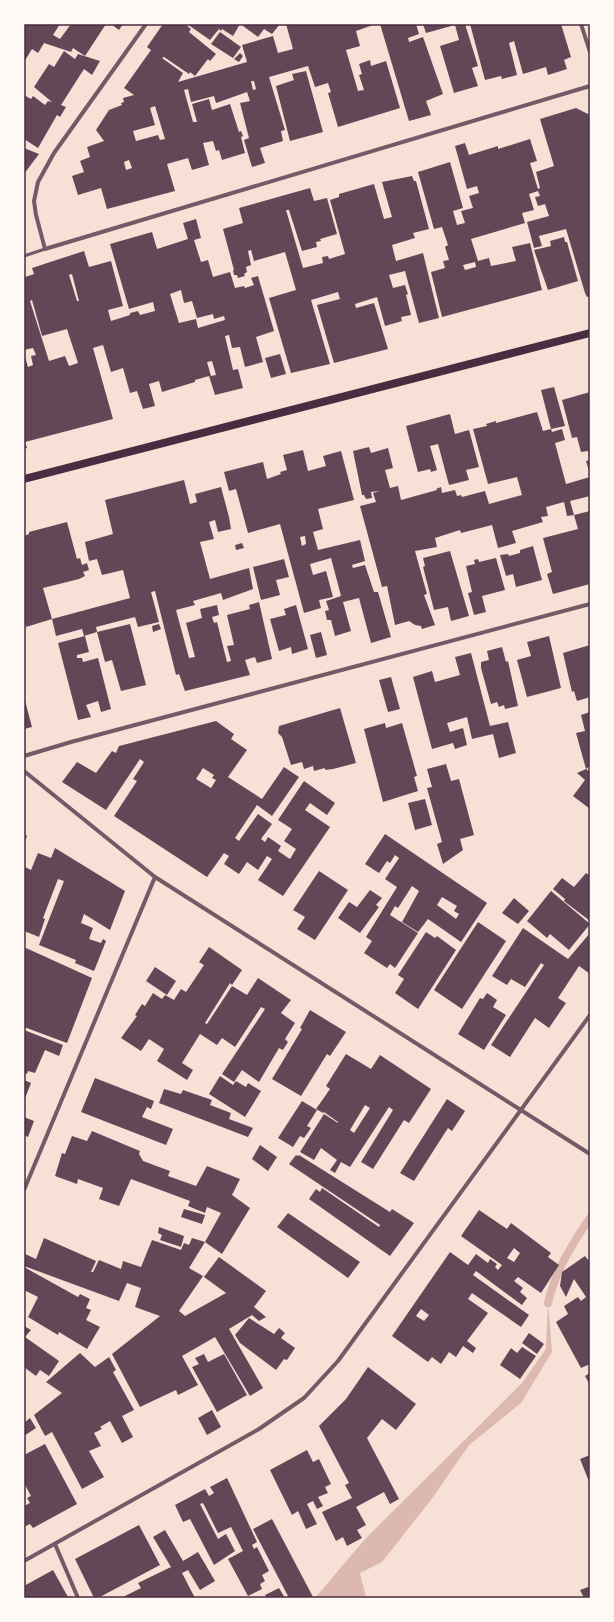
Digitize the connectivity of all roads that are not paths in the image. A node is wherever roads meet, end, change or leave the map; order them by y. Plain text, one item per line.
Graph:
1 (146, 24) edge
2 (581, 24) edge
3 (590, 52) edge
4 (590, 86) edge
5 (45, 249) junction
6 (24, 256) edge
7 (590, 333) edge
8 (24, 479) edge
9 (590, 604) edge
10 (24, 756) edge
11 (24, 771) edge
12 (155, 877) junction
13 (590, 1015) edge
14 (522, 1111) junction
15 (590, 1154) edge
16 (24, 1190) edge
17 (55, 1544) junction
18 (24, 1561) edge
19 (78, 1598) edge

1 - 5 street
2 - 3 street
4 - 5 street
5 - 6 lane
7 - 8 main road
9 - 10 street
11 - 12 street
12 - 14 street
12 - 16 street
13 - 14 street
14 - 15 street
14 - 17 street
17 - 18 street
17 - 19 street

